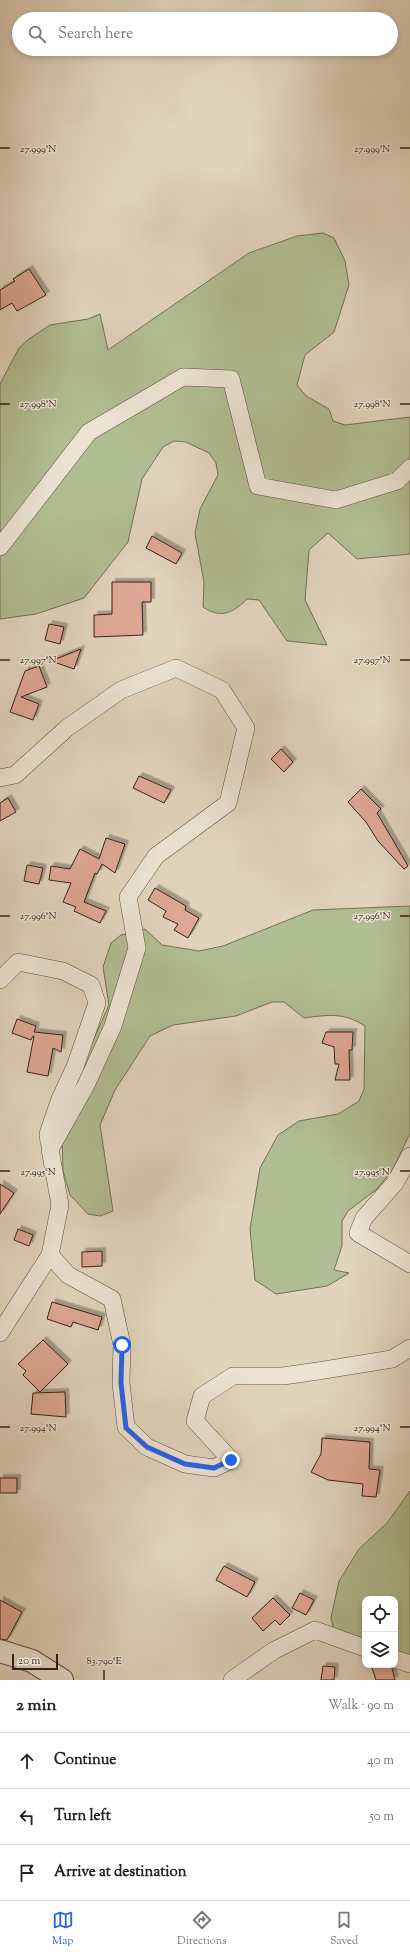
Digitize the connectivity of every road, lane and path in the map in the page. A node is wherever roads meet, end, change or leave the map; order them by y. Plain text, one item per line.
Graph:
1 (410, 468) edge
2 (0, 547) edge
3 (0, 778) edge
4 (0, 980) edge
5 (50, 1149) junction
6 (410, 1156) edge
7 (50, 1255) junction
8 (410, 1264) edge
9 (0, 1334) edge
10 (410, 1348) edge
11 (362, 1647) edge
12 (0, 1651) edge
13 (398, 1660) edge
14 (410, 1664) edge
15 (62, 1680) edge
16 (232, 1680) edge

1 - 2 street
3 - 5 street
4 - 5 street
5 - 7 street
6 - 8 street
7 - 9 street
7 - 10 street
11 - 16 street
12 - 15 street
13 - 14 street

